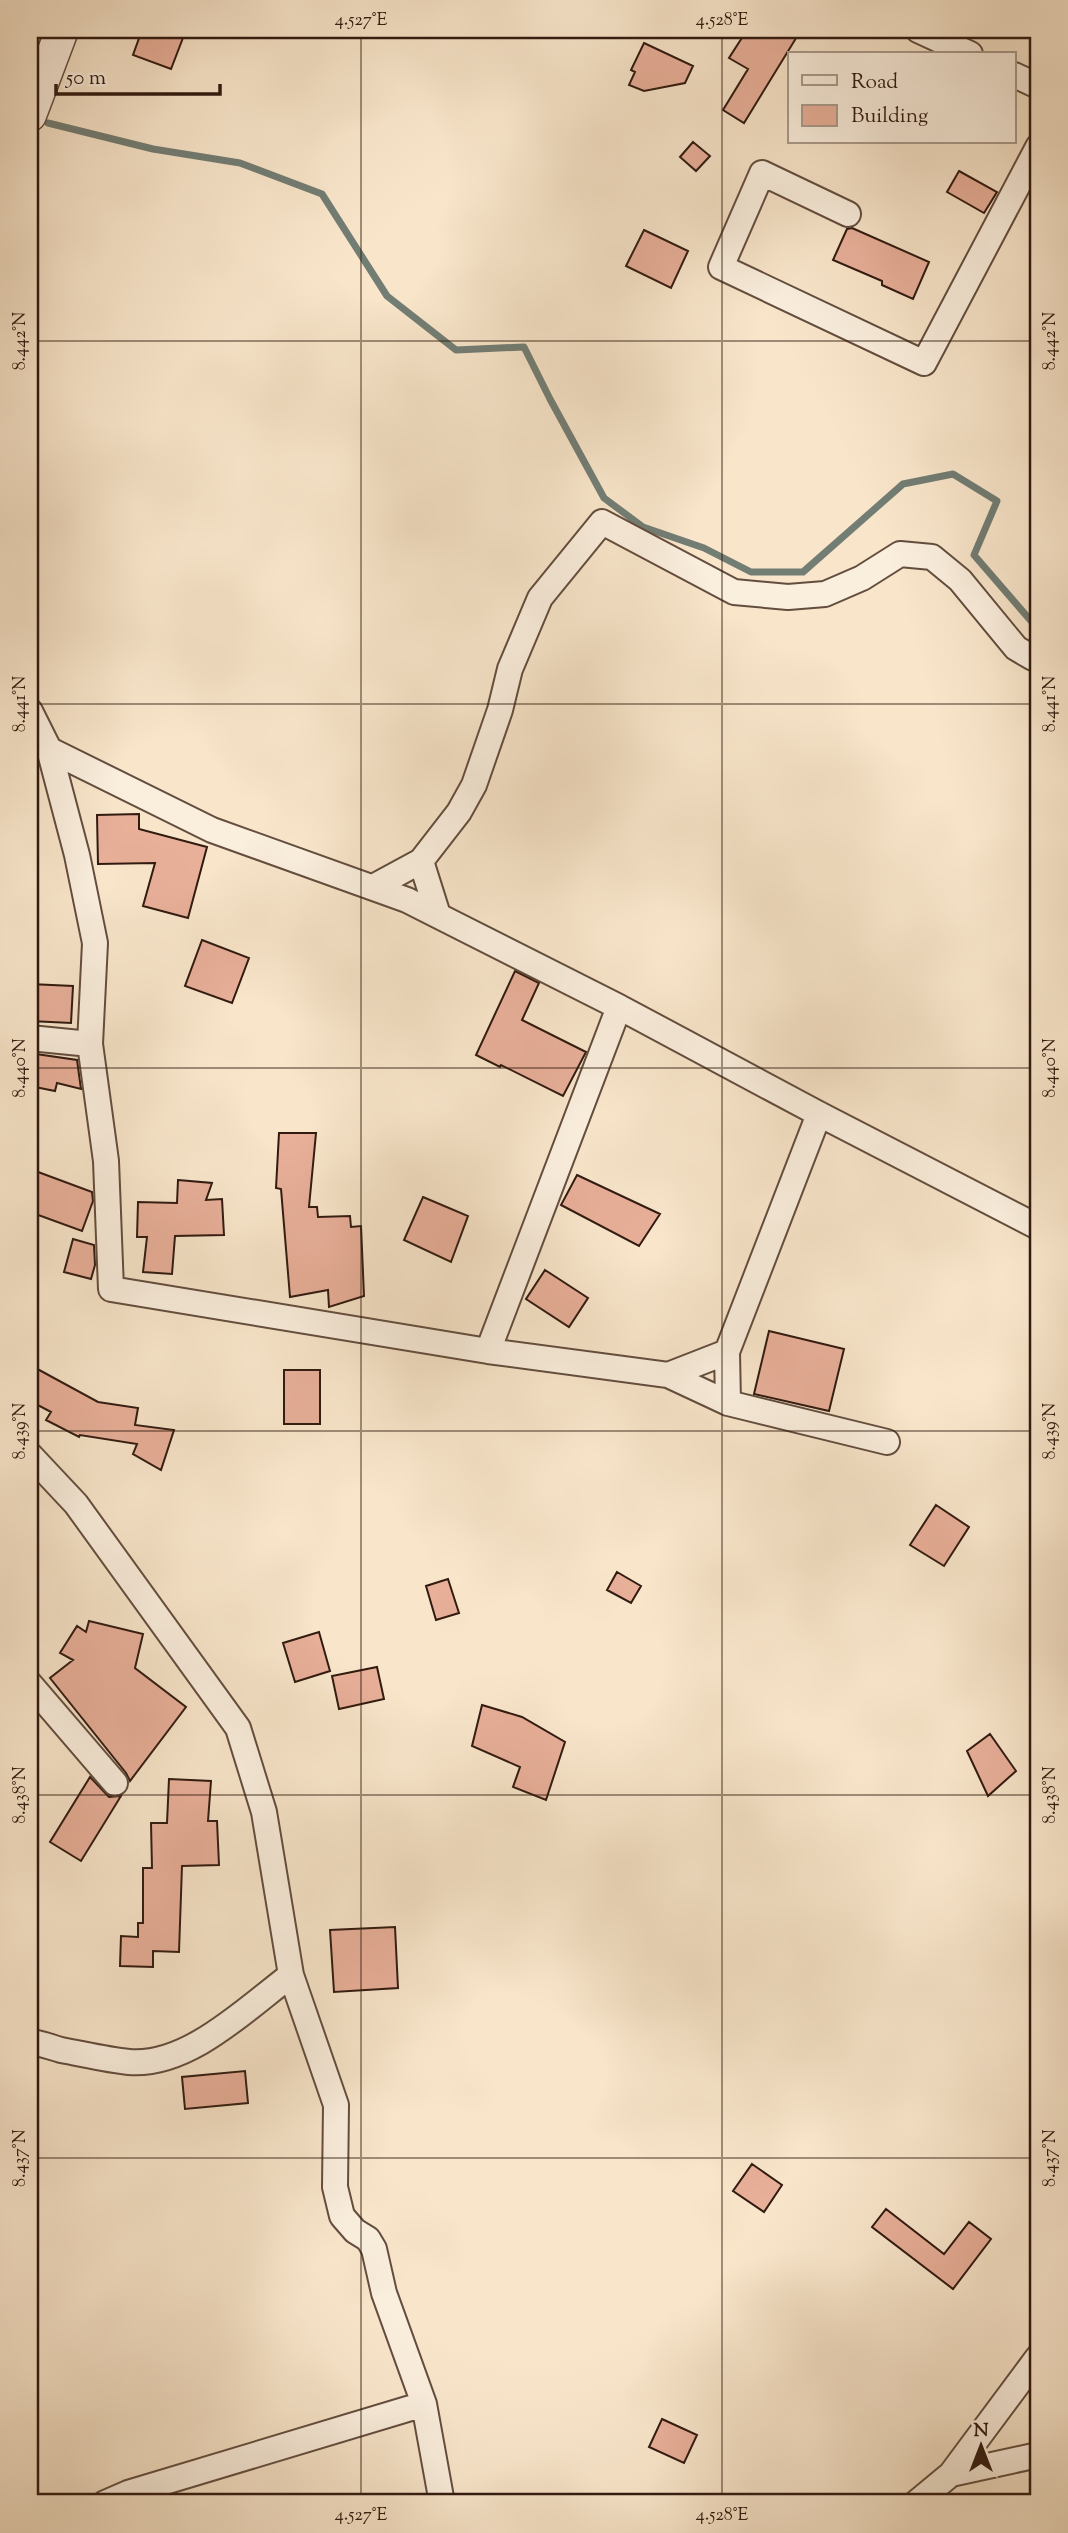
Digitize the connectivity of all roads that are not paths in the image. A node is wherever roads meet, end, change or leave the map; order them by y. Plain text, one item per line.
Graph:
1 (62, 30) edge
2 (918, 30) edge
3 (966, 52) edge
4 (1016, 76) edge
5 (1038, 86) edge
6 (30, 115) edge
7 (1037, 153) edge
8 (848, 214) dead end
9 (1038, 657) edge
10 (30, 711) edge
11 (39, 745) edge
12 (421, 861) junction
13 (373, 887) junction
14 (438, 915) junction
15 (619, 1007) junction
16 (30, 1038) edge
17 (90, 1044) junction
18 (819, 1114) junction
19 (1038, 1227) edge
20 (488, 1352) junction
21 (727, 1352) junction
22 (668, 1375) junction
23 (728, 1403) junction
24 (887, 1442) dead end
25 (30, 1455) edge
26 (30, 1684) edge
27 (115, 1783) dead end
28 (291, 1975) junction
29 (30, 2042) edge
30 (1038, 2357) edge
31 (424, 2404) junction
32 (1038, 2455) edge
33 (951, 2474) junction
34 (105, 2503) edge
35 (442, 2503) edge
36 (916, 2503) edge

1 - 6 street
2 - 3 street
4 - 5 street
7 - 8 street
9 - 12 street
10 - 11 street
11 - 13 street
11 - 17 street
12 - 13 street
12 - 14 street
13 - 14 street
14 - 15 street
15 - 18 street
15 - 20 street
16 - 17 street
17 - 20 street
18 - 19 street
18 - 21 street
20 - 22 street
21 - 22 street
21 - 23 street
22 - 23 street
23 - 24 street
25 - 28 street
26 - 27 street
28 - 29 street
28 - 31 street
30 - 33 street
31 - 34 street
31 - 35 street
32 - 33 street
33 - 36 street

